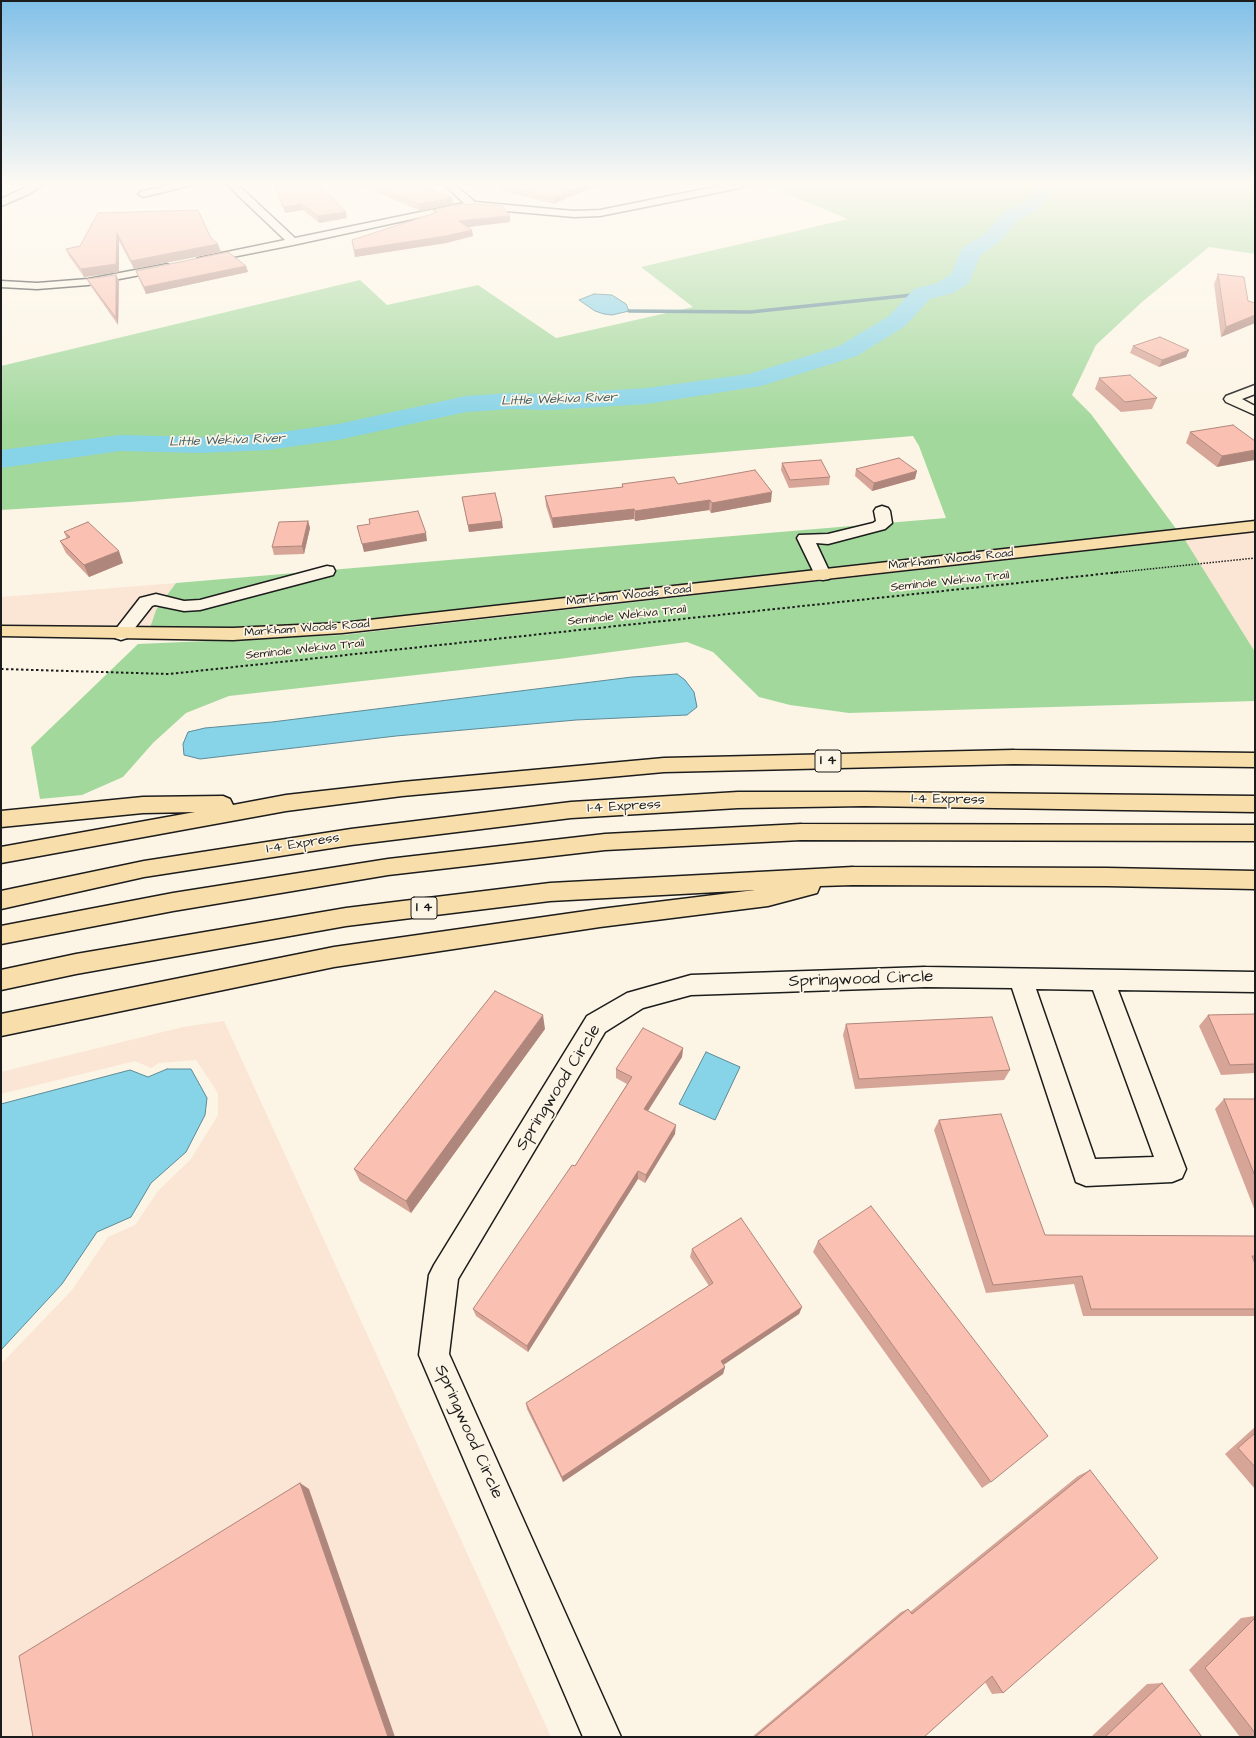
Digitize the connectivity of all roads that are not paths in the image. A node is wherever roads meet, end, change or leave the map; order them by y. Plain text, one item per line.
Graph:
1 (179, 265) edge
2 (1, 284) edge
3 (1255, 389) edge
4 (1255, 411) edge
5 (882, 511) dead end
6 (1255, 526) edge
7 (327, 571) dead end
8 (823, 575) junction
9 (1, 631) edge
10 (120, 634) junction
11 (1255, 760) edge
12 (286, 803) junction
13 (1255, 804) edge
14 (1, 819) edge
15 (1255, 833) edge
16 (1, 855) edge
17 (853, 876) junction
18 (1255, 880) edge
19 (1, 900) edge
20 (1, 935) edge
21 (1021, 979) junction
22 (1, 980) edge
23 (1102, 980) junction
24 (1255, 982) edge
25 (1, 1025) edge
26 (602, 1737) edge

1 - 2 street
3 - 4 street
5 - 8 street
6 - 8 main road, Markham Woods Road
7 - 10 street
8 - 10 main road, Markham Woods Road
9 - 10 main road, Markham Woods Road
11 - 12 main road, I 4
12 - 14 main road
12 - 16 main road, I 4
13 - 19 main road, I-4 Express
15 - 20 main road
17 - 18 main road, I 4
17 - 22 main road, I 4
17 - 25 main road
21 - 23 street, Springwood Circle
21 - 23 street
21 - 26 street, Springwood Circle
23 - 24 street, Springwood Circle

